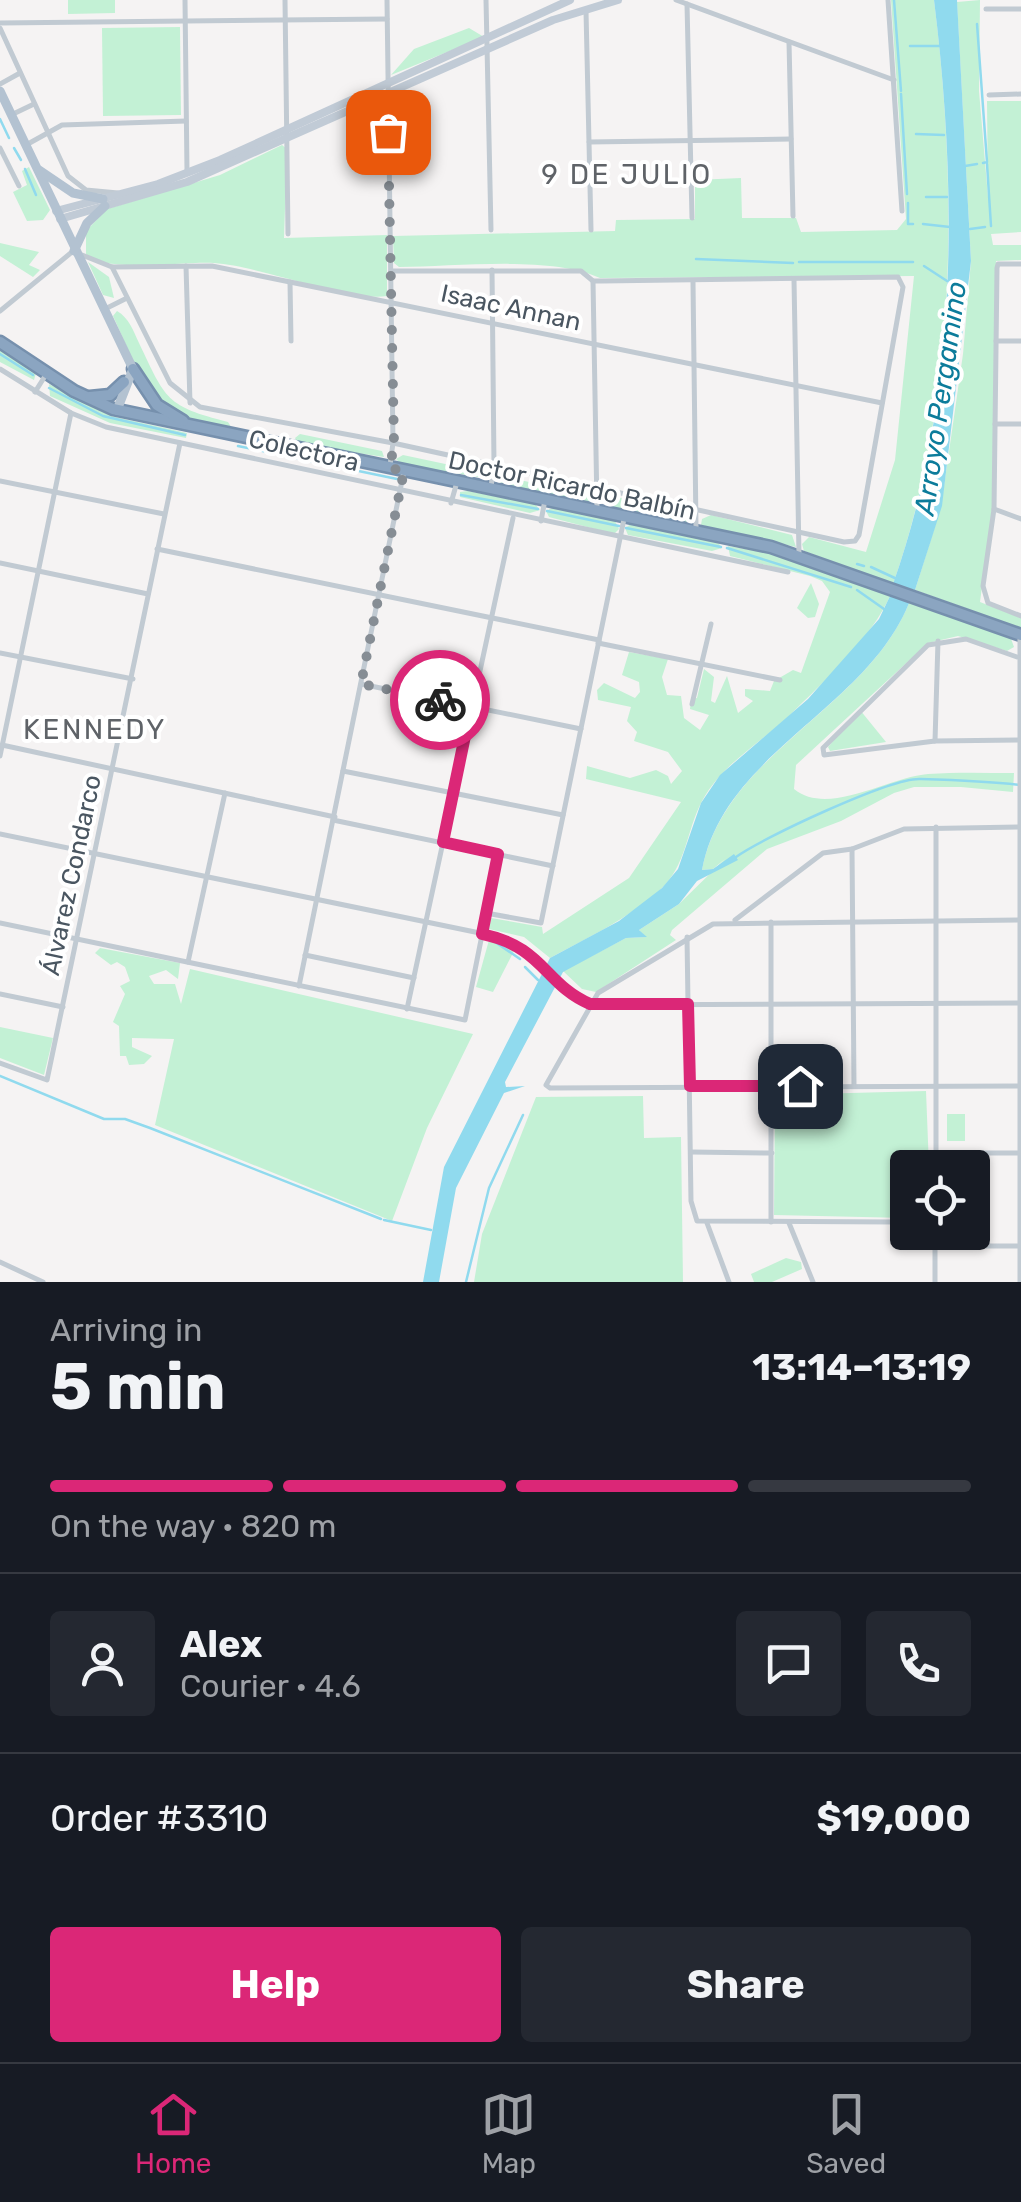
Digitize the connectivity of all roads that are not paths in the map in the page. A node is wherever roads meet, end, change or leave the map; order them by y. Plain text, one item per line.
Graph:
1 (185, 0) edge
2 (285, 0) edge
3 (387, 0) edge
4 (486, 0) edge
5 (570, 0) edge
6 (597, 0) edge
7 (676, 0) edge
8 (888, 0) edge
9 (615, 1) edge
10 (687, 4) junction
11 (986, 9) dead end
12 (1021, 9) edge
13 (586, 10) junction
14 (285, 20) junction
15 (387, 20) junction
16 (185, 23) junction
17 (0, 26) edge
18 (789, 42) junction
19 (487, 45) junction
20 (20, 74) junction
21 (894, 80) junction
22 (0, 84) edge
23 (388, 90) junction
24 (0, 91) edge
25 (1021, 94) edge
26 (989, 95) dead end
27 (34, 104) junction
28 (12, 115) junction
29 (186, 122) junction
30 (48, 132) junction
31 (287, 134) junction
32 (791, 139) junction
33 (690, 140) junction
34 (589, 142) junction
35 (26, 145) junction
36 (0, 148) edge
37 (37, 169) junction
38 (187, 178) junction
39 (18, 186) dead end
40 (120, 194) junction
41 (104, 202) junction
42 (902, 211) dead end
43 (58, 215) junction
44 (792, 216) dead end
45 (692, 218) dead end
46 (491, 230) dead end
47 (591, 230) dead end
48 (288, 234) dead end
49 (74, 251) junction
50 (1021, 264) edge
51 (186, 265) junction
52 (112, 267) junction
53 (492, 270) junction
54 (390, 271) junction
55 (794, 280) junction
56 (593, 281) junction
57 (290, 282) junction
58 (693, 282) junction
59 (127, 298) junction
60 (391, 303) junction
61 (103, 310) junction
62 (0, 311) edge
63 (493, 324) junction
64 (292, 341) dead end
65 (1021, 341) edge
66 (0, 342) edge
67 (996, 342) junction
68 (594, 344) junction
69 (694, 365) junction
70 (133, 369) junction
71 (0, 370) edge
72 (46, 373) junction
73 (124, 382) junction
74 (796, 385) junction
75 (35, 392) junction
76 (84, 396) junction
77 (190, 403) junction
78 (882, 403) junction
79 (115, 410) junction
80 (71, 413) junction
81 (242, 416) junction
82 (995, 424) junction
83 (1021, 424) edge
84 (202, 429) junction
85 (221, 434) junction
86 (239, 437) junction
87 (180, 443) junction
88 (394, 443) junction
89 (217, 451) junction
90 (494, 465) junction
91 (390, 468) junction
92 (404, 471) junction
93 (0, 481) edge
94 (456, 482) junction
95 (490, 488) junction
96 (596, 488) junction
97 (54, 492) junction
98 (400, 492) junction
99 (546, 500) junction
100 (451, 504) junction
101 (697, 508) junction
102 (994, 509) junction
103 (597, 510) junction
104 (164, 514) junction
105 (625, 516) junction
106 (513, 517) junction
107 (1021, 520) edge
108 (540, 522) junction
109 (696, 531) junction
110 (800, 532) junction
111 (725, 537) junction
112 (620, 539) junction
113 (157, 548) junction
114 (798, 555) junction
115 (719, 558) junction
116 (0, 563) edge
117 (38, 571) junction
118 (788, 572) dead end
119 (148, 594) junction
120 (378, 596) junction
121 (1021, 616) edge
122 (490, 618) junction
123 (711, 624) dead end
124 (1021, 635) edge
125 (938, 641) junction
126 (599, 642) junction
127 (0, 653) edge
128 (21, 657) junction
129 (1017, 657) junction
130 (702, 664) junction
131 (133, 680) junction
132 (780, 680) dead end
133 (361, 684) junction
134 (692, 704) dead end
135 (471, 707) junction
136 (582, 729) junction
137 (1018, 740) junction
138 (935, 741) junction
139 (1, 746) edge
140 (0, 756) edge
141 (114, 768) junction
142 (343, 771) junction
143 (453, 790) junction
144 (225, 793) junction
145 (563, 815) junction
146 (334, 819) junction
147 (936, 827) junction
148 (1020, 827) edge
149 (0, 834) edge
150 (443, 842) junction
151 (852, 849) junction
152 (97, 852) junction
153 (498, 854) junction
154 (553, 866) junction
155 (205, 877) junction
156 (316, 900) junction
157 (486, 913) junction
158 (937, 920) junction
159 (1020, 920) edge
160 (853, 921) junction
161 (425, 922) junction
162 (732, 922) junction
163 (771, 922) junction
164 (0, 924) edge
165 (482, 934) junction
166 (687, 937) junction
167 (78, 940) junction
168 (305, 954) junction
169 (188, 962) junction
170 (414, 978) junction
171 (299, 986) junction
172 (0, 994) edge
173 (937, 1003) junction
174 (1020, 1003) edge
175 (590, 1004) junction
176 (688, 1004) junction
177 (772, 1004) junction
178 (854, 1004) junction
179 (63, 1007) junction
180 (407, 1009) junction
181 (0, 1063) edge
182 (690, 1086) junction
183 (773, 1086) junction
184 (854, 1086) junction
185 (936, 1086) junction
186 (1020, 1086) edge
187 (936, 1150) edge
188 (691, 1152) junction
189 (772, 1153) junction
190 (990, 1153) edge
191 (1020, 1153) edge
192 (772, 1222) junction
193 (789, 1222) junction
194 (890, 1222) edge
195 (707, 1223) junction
196 (990, 1246) edge
197 (1021, 1246) edge
198 (936, 1250) edge
199 (0, 1262) edge
200 (44, 1281) edge
201 (728, 1282) edge
202 (813, 1282) edge
203 (935, 1282) edge
204 (1020, 1282) edge

1 - 16 street
2 - 14 street
3 - 15 street
4 - 19 street
5 - 19 main road
6 - 9 main road
7 - 10 street
8 - 21 street
9 - 13 main road
10 - 18 street
10 - 33 street
11 - 12 street
13 - 19 main road
13 - 34 street
14 - 15 street
14 - 16 street
14 - 31 street
15 - 23 street
16 - 17 street
16 - 29 street
17 - 20 street
18 - 21 street
18 - 32 street
19 - 23 main road
19 - 46 street
20 - 22 street
20 - 27 street
21 - 42 street
23 - 31 main road
23 - 54 street
24 - 28 main road
25 - 26 street
27 - 28 street
27 - 30 street
28 - 35 main road
29 - 30 street
29 - 38 street
30 - 35 street
30 - 40 street
31 - 38 main road
31 - 48 street
32 - 33 street
32 - 44 street
33 - 34 street
33 - 45 street
34 - 47 street
35 - 37 main road
36 - 39 street
37 - 41 main road
37 - 43 main road
38 - 40 main road
38 - 41 main road
40 - 41 main road
41 - 43 main road
41 - 49 main road
43 - 49 main road
49 - 52 street, Isaac Annan
49 - 61 main road
49 - 62 street
50 - 67 street
51 - 52 street, Isaac Annan
51 - 57 street, Isaac Annan
51 - 77 street
52 - 59 street
53 - 54 street
53 - 56 street
53 - 63 street
54 - 60 street
55 - 58 street
55 - 74 street
55 - 78 street
56 - 58 street
56 - 68 street
57 - 60 street, Isaac Annan
57 - 64 street
58 - 69 street
59 - 61 street
59 - 77 street
60 - 63 street, Isaac Annan
60 - 88 street
61 - 70 main road
61 - 73 main road
63 - 68 street, Isaac Annan
63 - 90 street
65 - 67 street
66 - 72 highway
67 - 82 street
68 - 69 street, Isaac Annan
68 - 96 street
69 - 74 street, Isaac Annan
69 - 101 street
70 - 79 main road
70 - 84 highway
71 - 75 street, Colectora
72 - 75 street
72 - 76 highway
73 - 76 highway
73 - 79 main road
74 - 78 street, Isaac Annan
74 - 110 street
75 - 80 street, Colectora
76 - 79 highway
77 - 81 street, Colectora
78 - 110 street, Colectora
79 - 84 highway
80 - 87 street, Colectora
80 - 97 street
81 - 86 street
81 - 88 street, Colectora
82 - 83 street
82 - 102 street
84 - 85 highway, Doctor Ricardo Balbín
85 - 86 highway, Doctor Ricardo Balbín
85 - 89 street
86 - 91 highway, Doctor Ricardo Balbín
87 - 89 street, Colectora
87 - 104 street, Álvarez Condarco
88 - 90 street, Colectora
88 - 91 street
89 - 98 street, Colectora
90 - 95 street
90 - 96 street, Colectora
91 - 92 highway, Doctor Ricardo Balbín
92 - 94 highway, Doctor Ricardo Balbín
92 - 98 street
93 - 97 street
94 - 95 highway, Doctor Ricardo Balbín
94 - 100 street
95 - 99 highway, Doctor Ricardo Balbín
96 - 101 street, Colectora
96 - 103 street
97 - 104 street
97 - 117 street
98 - 100 street, Colectora
98 - 120 street
99 - 103 highway, Doctor Ricardo Balbín
99 - 108 street
100 - 106 street, Colectora
101 - 109 street
101 - 110 street, Colectora
102 - 107 street
102 - 121 street
103 - 105 highway, Doctor Ricardo Balbín
104 - 113 street, Álvarez Condarco
105 - 109 highway, Doctor Ricardo Balbín
105 - 112 street
106 - 108 street, Colectora
106 - 122 street
108 - 112 street, Colectora
109 - 111 highway, Doctor Ricardo Balbín
110 - 114 street
111 - 114 highway, Doctor Ricardo Balbín
111 - 115 street
112 - 115 street, Colectora
112 - 126 street
113 - 119 street, Álvarez Condarco
113 - 120 street
114 - 124 highway, Doctor Ricardo Balbín
115 - 118 street, Colectora
116 - 117 street
117 - 119 street
117 - 128 street
119 - 131 street, Álvarez Condarco
120 - 122 street
120 - 133 street
122 - 126 street
122 - 135 street
123 - 130 street
124 - 129 street
125 - 129 street
125 - 138 street
125 - 138 street
126 - 130 street
126 - 136 street
127 - 128 street
128 - 131 street
128 - 139 street
129 - 137 street
130 - 132 street
130 - 134 street
131 - 141 street, Álvarez Condarco
133 - 135 street
133 - 142 street
135 - 136 street
135 - 143 street
136 - 145 street
137 - 138 street
137 - 148 street
139 - 140 street
139 - 141 street
141 - 144 street
141 - 152 street, Álvarez Condarco
142 - 143 street
142 - 146 street
143 - 145 street
143 - 150 street
144 - 146 street
144 - 155 street
145 - 154 street
146 - 150 street
146 - 156 street
147 - 148 street
147 - 151 street
147 - 158 street
148 - 159 street
149 - 152 street
150 - 153 street
150 - 161 street
151 - 160 street
151 - 162 street
152 - 155 street
152 - 167 street, Álvarez Condarco
153 - 154 street
153 - 157 street
154 - 157 street
155 - 156 street
155 - 169 street
156 - 161 street
156 - 168 street
157 - 165 street
158 - 159 street
158 - 160 street
158 - 173 street
159 - 174 street
160 - 163 street
160 - 178 street
161 - 165 street
161 - 170 street
162 - 163 street
162 - 166 street
163 - 177 street
164 - 167 street
165 - 175 street
165 - 180 street
166 - 175 street
166 - 176 street
167 - 169 street
167 - 179 street, Álvarez Condarco
168 - 170 street
168 - 171 street
169 - 171 street
170 - 180 street
171 - 180 street
172 - 179 street
173 - 174 street
173 - 178 street
173 - 185 street
174 - 186 street
175 - 176 street
175 - 182 street
176 - 177 street
176 - 182 street
177 - 178 street
177 - 183 street
178 - 184 street
179 - 181 street, Álvarez Condarco
182 - 183 street
182 - 188 street
183 - 184 street
183 - 189 street
184 - 185 street
185 - 186 street
185 - 187 street
186 - 191 street
188 - 189 street
188 - 195 street
189 - 192 street
190 - 191 street
191 - 197 street
192 - 193 street
192 - 195 street
193 - 194 street
193 - 202 street
195 - 201 street
196 - 197 street
197 - 204 street
198 - 203 street
199 - 200 street

